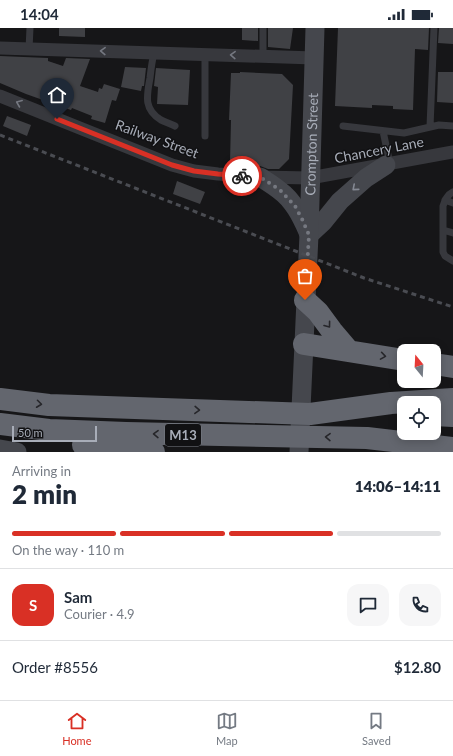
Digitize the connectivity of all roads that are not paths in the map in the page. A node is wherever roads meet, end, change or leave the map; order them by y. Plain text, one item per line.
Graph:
1 (30, 28) edge
2 (263, 28) edge
3 (315, 28) edge
4 (434, 28) edge
5 (0, 48) edge
6 (29, 49) junction
7 (154, 53) junction
8 (205, 54) junction
9 (263, 56) junction
10 (314, 58) junction
11 (0, 96) edge
12 (175, 126) dead end
13 (343, 126) dead end
14 (453, 126) edge
15 (430, 127) junction
16 (383, 130) junction
17 (205, 136) dead end
18 (453, 152) edge
19 (388, 164) junction
20 (260, 177) junction
21 (310, 178) junction
22 (453, 192) edge
23 (445, 200) junction
24 (453, 203) edge
25 (443, 230) junction
26 (453, 233) edge
27 (309, 239) junction
28 (453, 261) edge
29 (306, 293) junction
30 (304, 344) junction
31 (349, 351) junction
32 (397, 359) edge
33 (441, 365) edge
34 (453, 368) edge
35 (0, 399) edge
36 (453, 399) edge
37 (310, 414) junction
38 (397, 414) edge
39 (441, 415) edge
40 (453, 416) edge
41 (0, 424) edge
42 (0, 434) edge
43 (367, 438) junction
44 (453, 442) edge
45 (0, 448) edge
46 (453, 448) edge
47 (17, 452) edge
48 (154, 452) edge
49 (299, 452) edge

1 - 6 lane
2 - 9 lane
3 - 10 street, Crompton Street
4 - 15 lane
5 - 6 street
7 -> 6 street
7 - 8 street
7 - 12 lane
9 -> 8 street
8 - 17 lane
9 - 10 street
10 - 21 street, Crompton Street
20 -> 11 street, Railway Street
13 - 16 lane
14 - 15 lane
15 - 16 lane
16 - 19 lane
18 - 19 street, Chancery Lane
19 - 21 street, Chancery Lane
19 -> 27 street
20 - 21 street, Railway Street
20 - 27 street
21 - 27 street, Crompton Street
22 - 23 lane
23 - 24 lane
23 - 25 lane
25 - 26 lane
25 - 28 lane
27 - 29 street, Crompton Street
29 - 30 street, Crompton Street
29 -> 31 highway
30 - 31 highway
30 - 49 street, Crompton Street
31 -> 32 highway
33 - 34 highway
35 -> 37 highway, M13
36 - 37 highway
37 - 38 highway, M13
39 - 40 highway
43 -> 41 highway, M13
42 - 48 highway
43 - 44 highway, M13
43 - 46 highway
45 - 47 street

